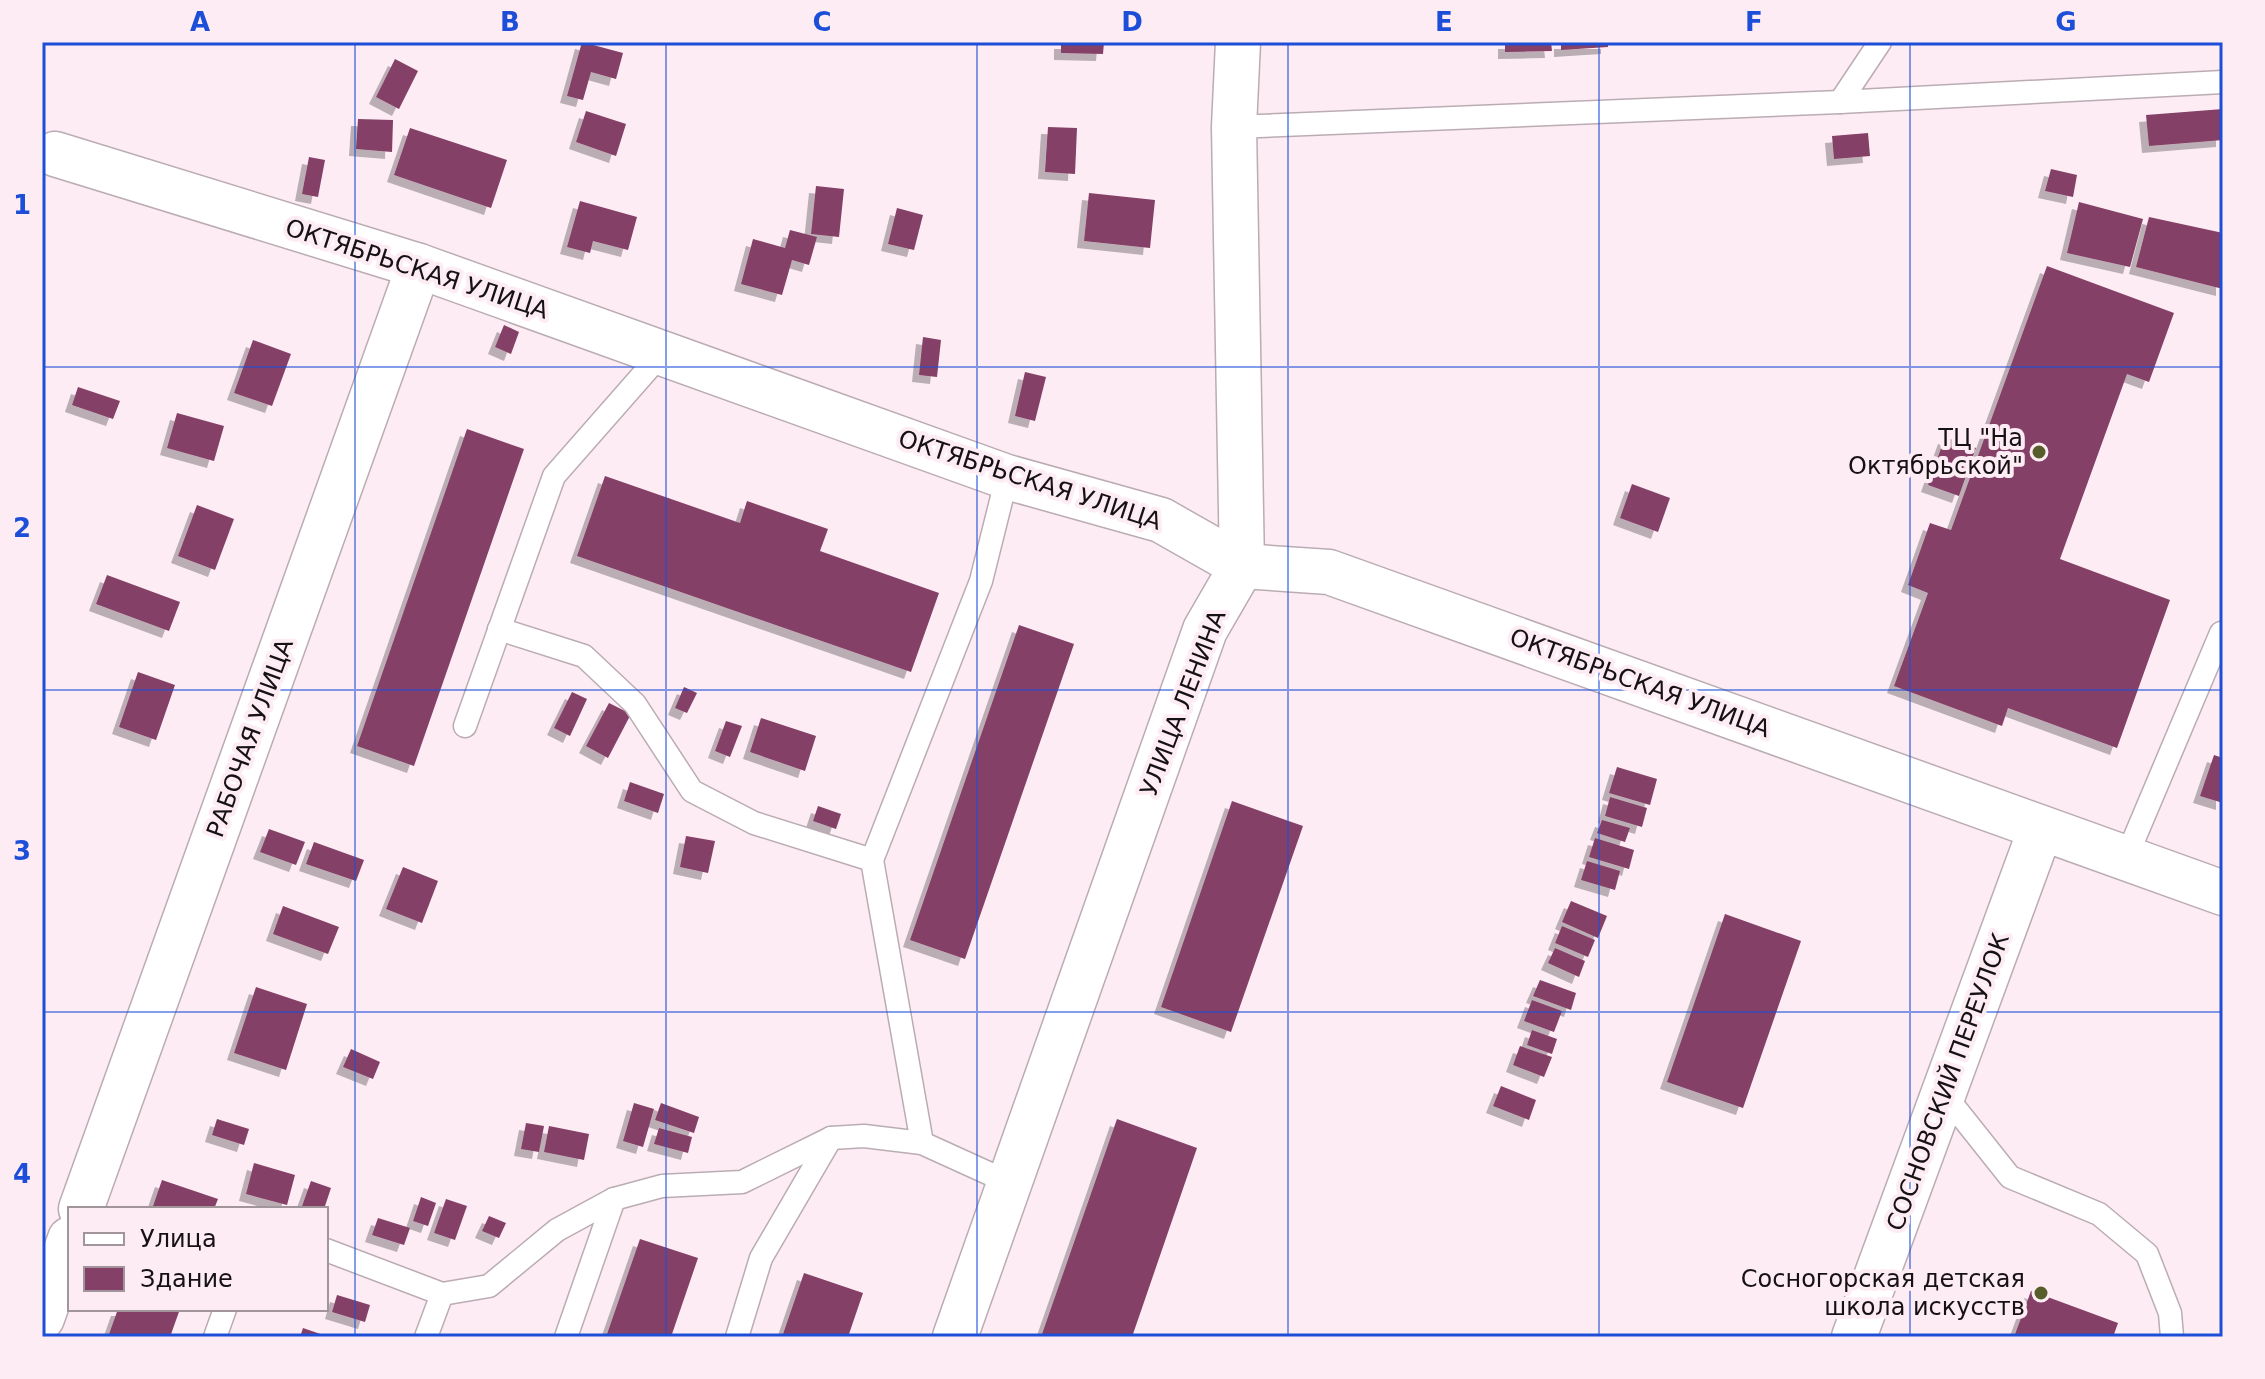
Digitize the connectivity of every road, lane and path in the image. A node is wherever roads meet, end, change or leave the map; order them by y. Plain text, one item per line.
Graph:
1 (1238, 42) edge
2 (1880, 42) edge
3 (2223, 82) edge
4 (1840, 102) junction
5 (1234, 127) junction
6 (49, 151) edge
7 (419, 266) junction
8 (662, 353) junction
9 (1007, 477) junction
10 (1242, 566) junction
11 (499, 629) junction
12 (2221, 633) dead end
13 (465, 726) dead end
14 (2041, 828) junction
15 (2126, 858) junction
16 (872, 860) junction
17 (2223, 893) edge
18 (1944, 1094) junction
19 (831, 1138) junction
20 (922, 1143) junction
21 (1010, 1183) junction
22 (614, 1199) junction
23 (82, 1207) edge
24 (68, 1245) edge
25 (328, 1251) edge
26 (442, 1294) junction
27 (224, 1311) edge
28 (42, 1318) edge
29 (215, 1337) edge
30 (426, 1337) edge
31 (566, 1337) edge
32 (737, 1337) edge
33 (955, 1337) edge
34 (1854, 1337) edge
35 (2172, 1337) edge

1 - 5 street
2 - 4 lane
3 - 4 lane
4 - 5 lane
5 - 10 street
6 - 7 street, ОКТЯБРЬСКАЯ УЛИЦА
7 - 8 street, ОКТЯБРЬСКАЯ УЛИЦА
7 - 23 street, РАБОЧАЯ УЛИЦА
8 - 9 street, ОКТЯБРЬСКАЯ УЛИЦА
8 - 11 lane
9 - 10 street, ОКТЯБРЬСКАЯ УЛИЦА
9 - 16 lane
10 - 14 street, ОКТЯБРЬСКАЯ УЛИЦА
10 - 21 street, УЛИЦА ЛЕНИНА
11 - 13 lane
11 - 16 lane
12 - 15 lane
14 - 15 street, ОКТЯБРЬСКАЯ УЛИЦА
14 - 18 street, СОСНОВСКИЙ ПЕРЕУЛОК
15 - 17 street, ОКТЯБРЬСКАЯ УЛИЦА
16 - 20 lane
18 - 34 street, СОСНОВСКИЙ ПЕРЕУЛОК
18 - 35 lane
19 - 20 lane
19 - 22 lane
19 - 32 lane
20 - 21 lane
21 - 33 street, УЛИЦА ЛЕНИНА
22 - 26 lane
22 - 31 lane
24 - 28 street
25 - 26 lane
26 - 30 lane
27 - 29 lane

